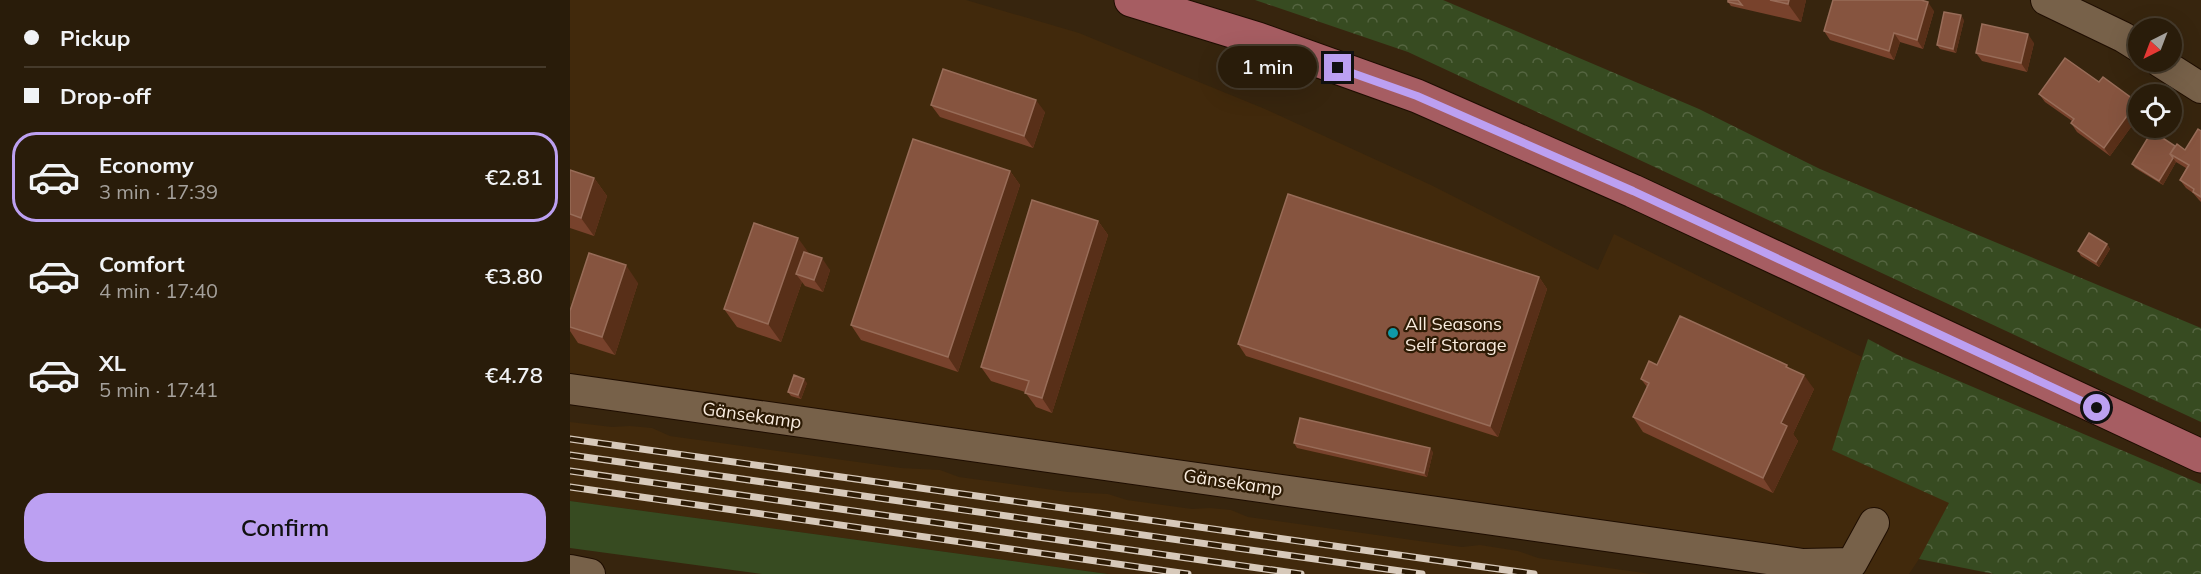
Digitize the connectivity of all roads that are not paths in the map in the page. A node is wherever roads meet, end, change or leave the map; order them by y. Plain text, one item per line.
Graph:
1 (1131, 0) edge
2 (2046, 0) edge
3 (2128, 40) edge
4 (2176, 72) edge
5 (2201, 88) edge
6 (570, 389) edge
7 (2201, 456) edge
8 (1874, 524) dead end
9 (570, 570) edge
10 (590, 574) edge

1 - 7 main road
2 - 3 street
4 - 5 street
6 - 8 street, Gänsekamp
9 - 10 street

